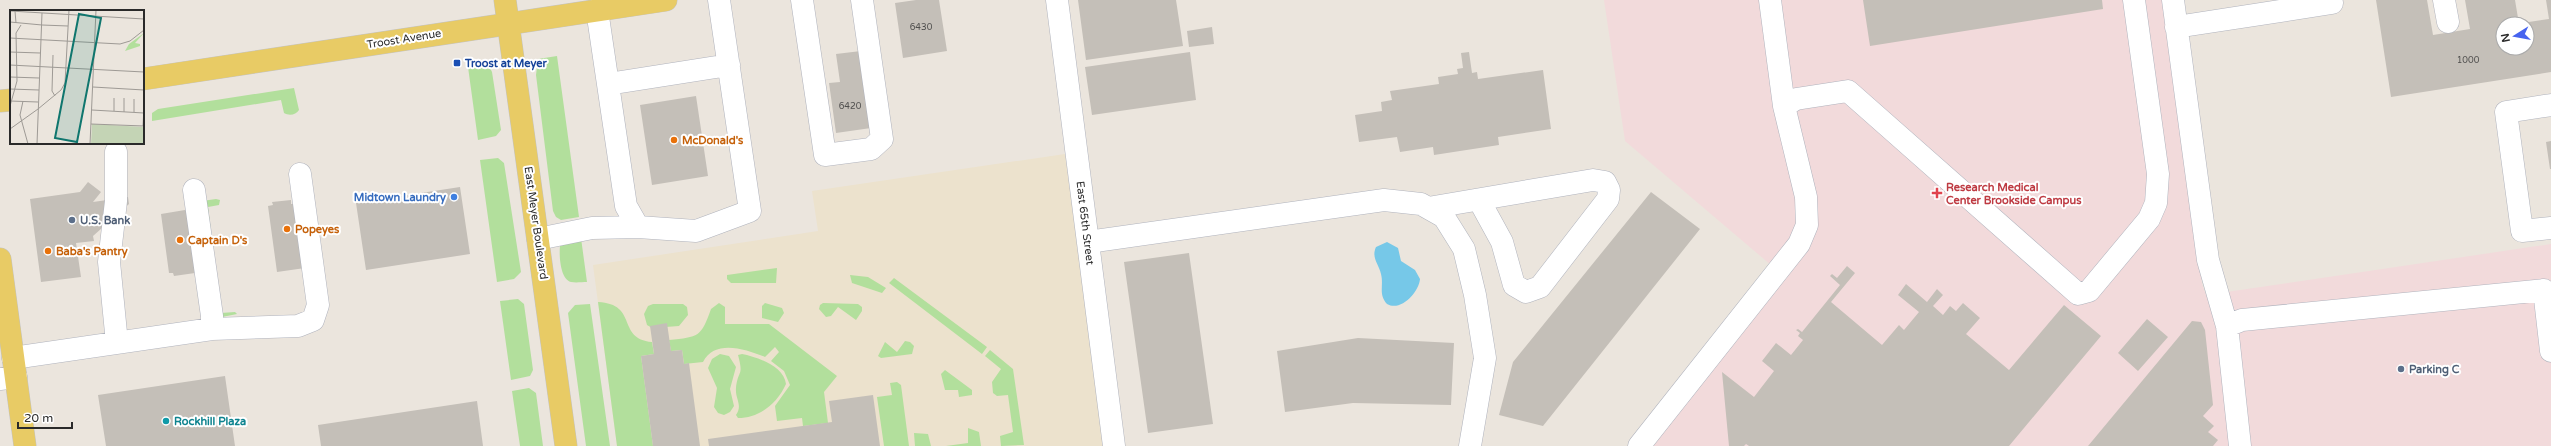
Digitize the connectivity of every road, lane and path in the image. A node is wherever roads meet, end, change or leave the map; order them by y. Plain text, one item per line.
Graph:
1 (505, 0) edge
2 (666, 0) edge
3 (719, 0) edge
4 (802, 0) edge
5 (862, 0) edge
6 (1057, 0) edge
7 (1770, 0) edge
8 (2134, 0) edge
9 (2172, 0) edge
10 (2444, 0) edge
11 (2332, 3) dead end
12 (591, 7) edge
13 (2250, 8) edge
14 (2448, 22) dead end
15 (509, 24) junction
16 (2176, 27) junction
17 (729, 65) junction
18 (144, 79) edge
19 (608, 84) junction
20 (10, 100) edge
21 (0, 102) edge
22 (2551, 105) edge
23 (1784, 106) junction
24 (116, 152) dead end
25 (300, 174) dead end
26 (194, 190) dead end
27 (1479, 200) junction
28 (1428, 208) junction
29 (638, 227) junction
30 (2551, 228) edge
31 (538, 239) junction
32 (1088, 242) junction
33 (0, 259) edge
34 (2227, 326) junction
35 (212, 329) junction
36 (117, 343) junction
37 (2551, 351) edge
38 (10, 371) edge
39 (25, 446) edge
40 (566, 446) edge
41 (1114, 446) edge
42 (1470, 446) edge
43 (1639, 446) edge
44 (2240, 446) edge

1 - 15 main road, East Meyer Boulevard
2 - 12 main road, Troost Avenue
3 - 17 street
4 - 5 street
6 - 32 street, East 65th Street
7 - 23 street
8 - 23 street
9 - 16 street
10 - 14 street
11 - 13 street
12 - 15 main road, Troost Avenue
12 - 19 street
13 - 16 street
15 - 18 main road, Troost Avenue
15 - 31 main road, East Meyer Boulevard
16 - 34 street
17 - 19 street
17 - 29 street
19 - 29 street
20 - 21 main road
22 - 30 street
23 - 43 street
24 - 36 street
25 - 35 street
26 - 35 street
27 - 27 street
27 - 28 street
28 - 32 street
28 - 42 street
29 - 31 street
31 - 40 main road, East Meyer Boulevard
32 - 41 street, East 65th Street
33 - 38 main road
34 - 37 street
34 - 44 street
35 - 36 street
36 - 38 street
38 - 39 main road

